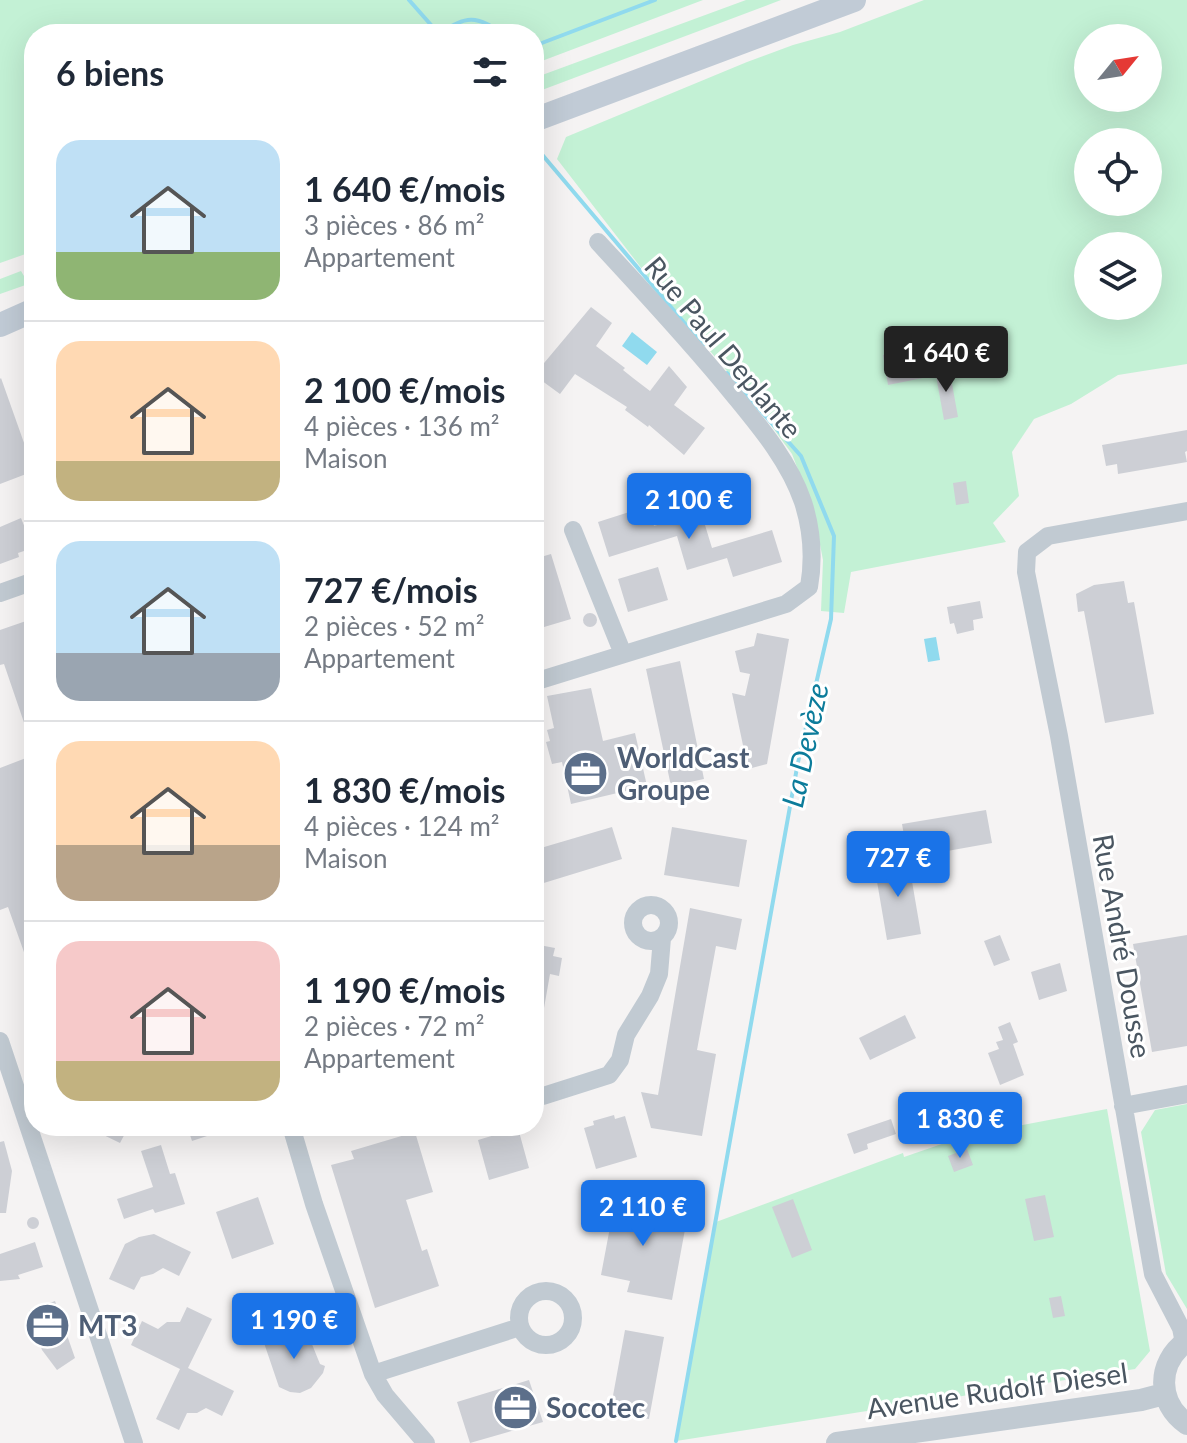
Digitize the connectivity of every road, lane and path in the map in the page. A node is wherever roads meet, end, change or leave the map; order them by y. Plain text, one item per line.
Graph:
1 (854, 0) edge
2 (544, 116) edge
3 (598, 242) dead end
4 (24, 311) edge
5 (24, 313) edge
6 (0, 318) edge
7 (0, 325) edge
8 (1187, 511) edge
9 (573, 530) dead end
10 (24, 585) edge
11 (0, 593) edge
12 (623, 654) junction
13 (544, 679) edge
14 (662, 938) dead end
15 (0, 1041) edge
16 (1187, 1094) edge
17 (544, 1096) edge
18 (1123, 1106) junction
19 (24, 1113) edge
20 (32, 1136) edge
21 (294, 1136) edge
22 (520, 1327) dead end
23 (1186, 1342) edge
24 (373, 1374) junction
25 (1164, 1394) junction
26 (1187, 1424) edge
27 (134, 1443) edge
28 (426, 1443) edge
29 (837, 1443) edge

1 - 2 main road
3 - 12 street, Rue Paul Deplante
4 - 6 main road
5 - 7 main road
8 - 18 street, Rue André Dousse
9 - 12 street
10 - 11 street
12 - 13 street
14 - 17 street
15 - 19 street
16 - 18 street
18 - 23 street, Rue André Dousse
20 - 27 street
21 - 24 street
22 - 24 street
23 - 25 street
24 - 28 street
25 - 26 street
25 - 29 street, Avenue Rudolf Diesel

